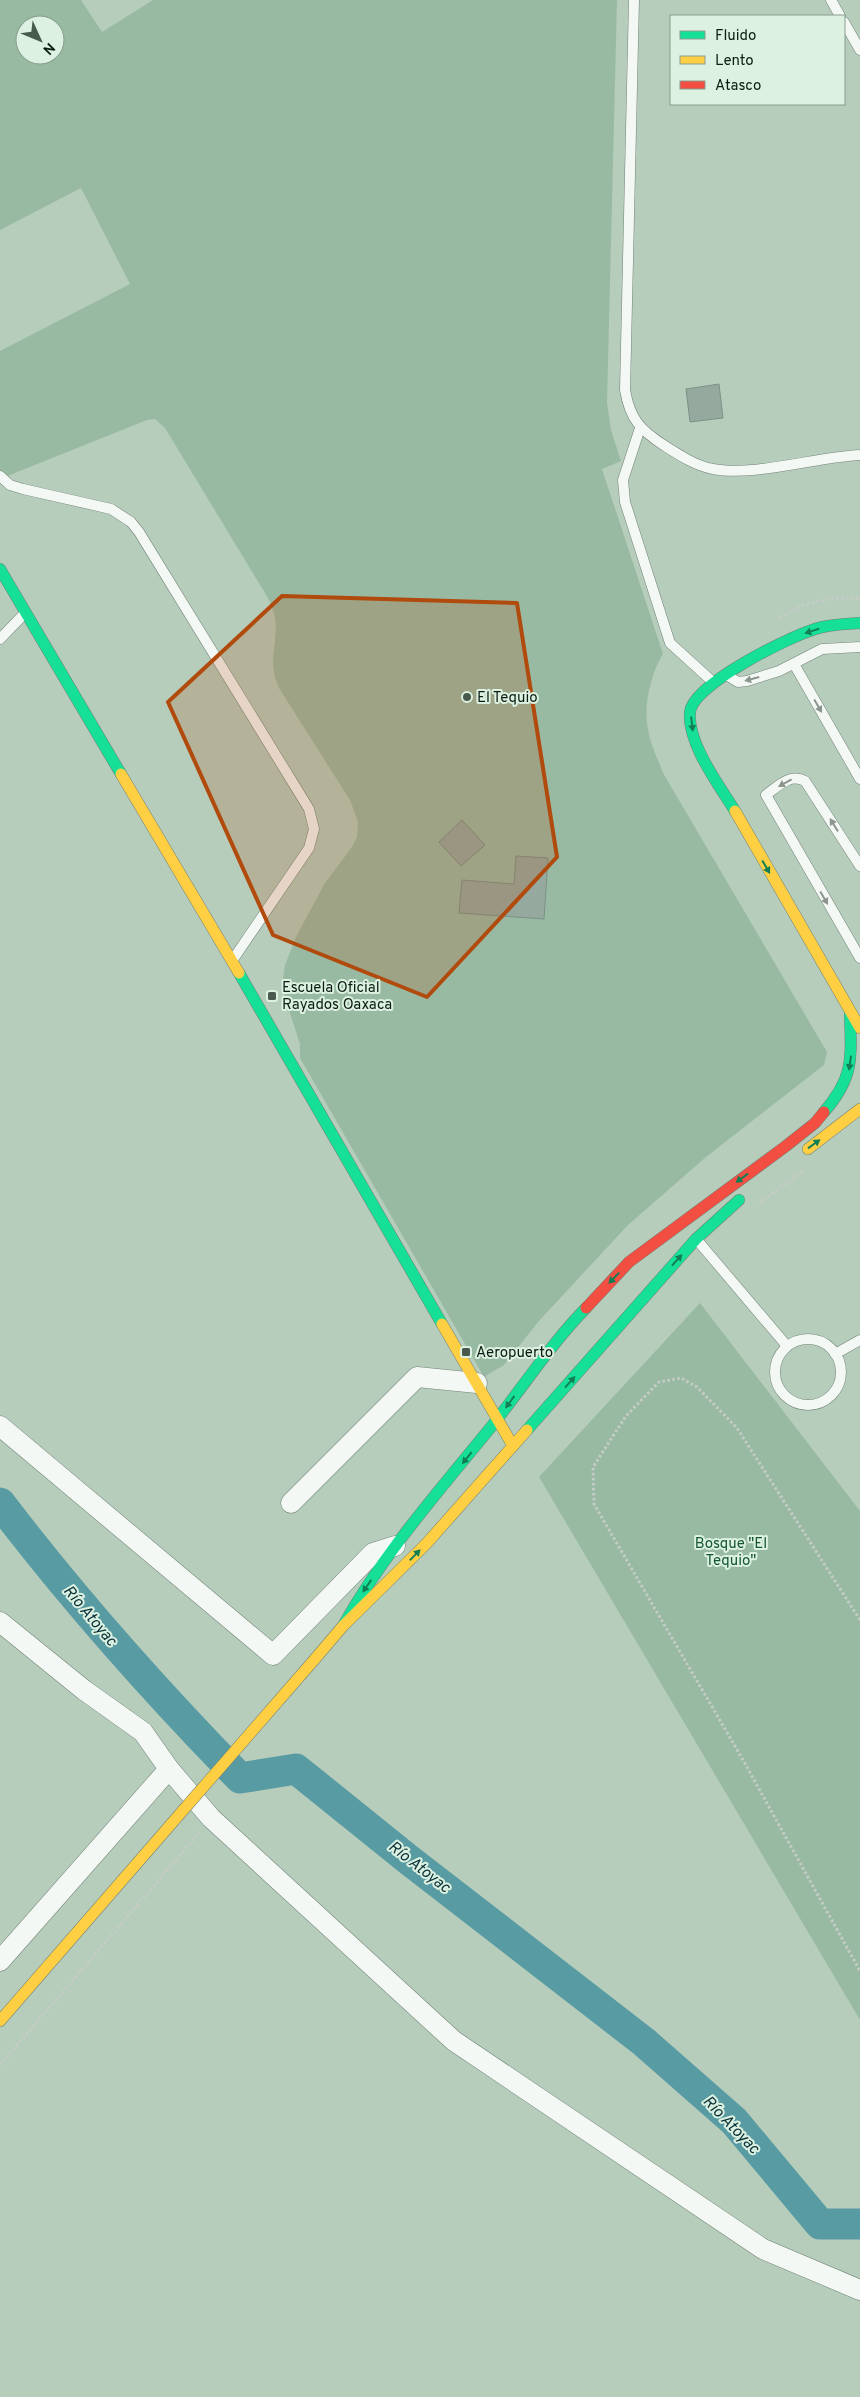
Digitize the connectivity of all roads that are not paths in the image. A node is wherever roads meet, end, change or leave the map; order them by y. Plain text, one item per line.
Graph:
1 (634, 0) edge
2 (831, 0) edge
3 (839, 15) edge
4 (845, 24) edge
5 (860, 50) edge
6 (640, 428) junction
7 (860, 455) edge
8 (0, 476) edge
9 (0, 569) edge
10 (26, 612) junction
11 (860, 623) edge
12 (0, 639) edge
13 (860, 647) edge
14 (794, 664) junction
15 (726, 674) junction
16 (713, 682) junction
17 (860, 779) edge
18 (860, 866) edge
19 (860, 958) edge
20 (232, 961) junction
21 (850, 1014) junction
22 (860, 1028) edge
23 (860, 1109) edge
24 (797, 1157) dead end
25 (752, 1190) dead end
26 (696, 1239) junction
27 (860, 1340) edge
28 (787, 1346) junction
29 (835, 1354) junction
30 (477, 1383) junction
31 (497, 1420) junction
32 (0, 1426) edge
33 (513, 1446) junction
34 (291, 1504) dead end
35 (395, 1546) junction
36 (0, 1622) edge
37 (343, 1626) junction
38 (170, 1769) junction
39 (0, 1961) edge
40 (0, 2021) edge
41 (860, 2290) edge

1 - 6 lane
2 - 3 lane
4 - 5 lane
6 - 7 lane
6 - 16 lane
8 - 20 lane
9 - 10 street
10 - 12 lane
10 - 20 street
11 -> 15 street
13 - 14 lane
14 -> 15 lane
14 -> 17 lane
15 - 16 street
16 -> 21 street
18 -> 19 lane
20 - 30 street
21 - 22 street
21 -> 31 street
24 -> 23 street
25 - 26 street
26 - 28 lane
33 -> 26 street
27 - 29 lane
28 - 29 lane
28 - 29 lane
30 - 31 street
30 - 34 street
31 - 33 street
31 -> 35 street
32 - 35 street
37 -> 33 street
35 -> 37 street
36 - 38 street
37 - 40 street, bridge
38 - 39 street
38 - 41 street

